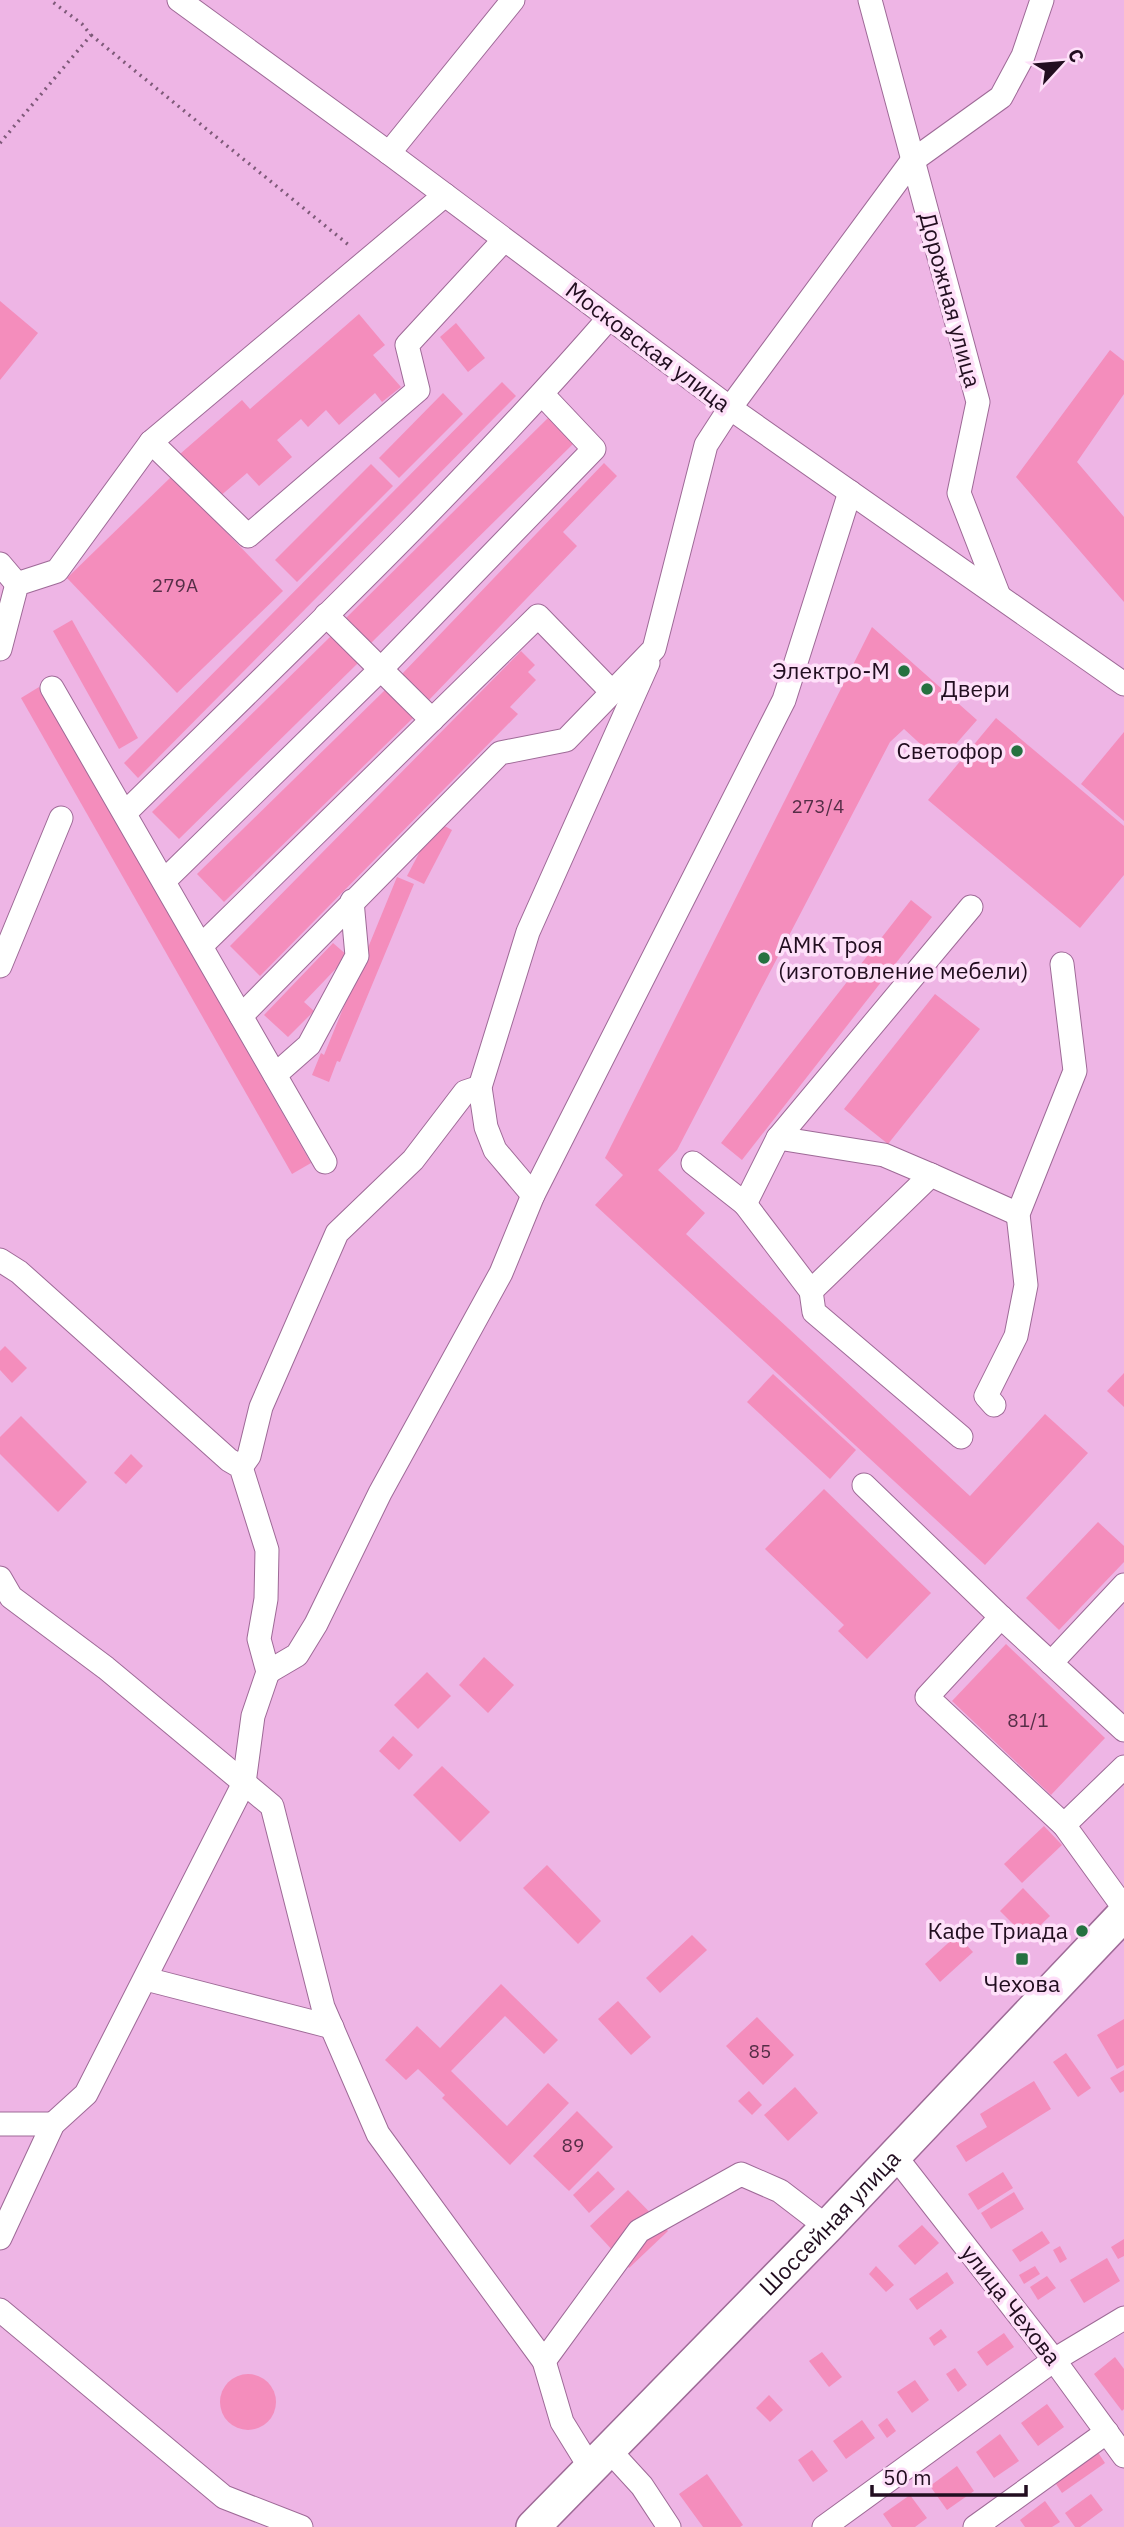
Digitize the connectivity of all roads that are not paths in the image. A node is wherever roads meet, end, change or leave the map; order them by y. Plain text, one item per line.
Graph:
1 (179, 0) edge
2 (513, 0) edge
3 (870, 0) edge
4 (1042, 0) edge
5 (388, 153) junction
6 (912, 161) junction
7 (445, 195) junction
8 (504, 240) junction
9 (609, 318) junction
10 (542, 394) junction
11 (730, 408) junction
12 (151, 442) junction
13 (850, 492) junction
14 (0, 564) edge
15 (17, 584) junction
16 (999, 596) junction
17 (326, 615) junction
18 (0, 649) edge
19 (654, 649) junction
20 (382, 668) junction
21 (1124, 684) edge
22 (52, 688) dead end
23 (612, 692) junction
24 (432, 720) junction
25 (125, 813) junction
26 (61, 818) dead end
27 (164, 881) junction
28 (352, 901) junction
29 (971, 907) dead end
30 (201, 946) junction
31 (1062, 964) dead end
32 (0, 967) edge
33 (241, 1016) junction
34 (275, 1076) junction
35 (480, 1087) junction
36 (778, 1138) junction
37 (325, 1162) dead end
38 (693, 1163) dead end
39 (931, 1175) junction
40 (533, 1195) junction
41 (745, 1204) junction
42 (1017, 1214) junction
43 (0, 1260) edge
44 (810, 1291) junction
45 (995, 1405) dead end
46 (961, 1437) dead end
47 (241, 1467) junction
48 (864, 1485) dead end
49 (0, 1578) edge
50 (1124, 1585) edge
51 (1001, 1617) junction
52 (1051, 1663) junction
53 (268, 1672) junction
54 (1124, 1730) edge
55 (1124, 1767) edge
56 (244, 1783) junction
57 (1064, 1825) junction
58 (1124, 1908) edge
59 (1124, 1914) edge
60 (146, 1979) junction
61 (332, 2028) junction
62 (0, 2124) edge
63 (53, 2124) junction
64 (895, 2156) junction
65 (827, 2227) junction
66 (0, 2238) edge
67 (0, 2309) edge
68 (1124, 2318) edge
69 (1054, 2360) junction
70 (544, 2361) junction
71 (1107, 2432) junction
72 (1124, 2456) edge
73 (600, 2460) junction
74 (301, 2527) edge
75 (533, 2527) edge
76 (669, 2527) edge
77 (824, 2527) edge
78 (975, 2527) edge

1 - 5 street, Московская улица
2 - 5 street
3 - 6 street, Дорожная улица
4 - 6 street
5 - 7 street, Московская улица
6 - 11 street
6 - 16 street, Дорожная улица
7 - 8 street, Московская улица
7 - 12 street
8 - 9 street, Московская улица
8 - 12 street
9 - 10 street
9 - 11 street, Московская улица
10 - 17 street
10 - 20 street
11 - 13 street, Московская улица
11 - 19 street
12 - 15 street
13 - 16 street, Московская улица
13 - 40 street
14 - 15 street
15 - 18 street
16 - 21 street, Московская улица
17 - 20 street
17 - 25 street
19 - 23 street
19 - 35 street
20 - 24 street
20 - 27 street
22 - 25 street
23 - 24 street
23 - 28 street
24 - 30 street
25 - 27 street
26 - 32 street
27 - 30 street
28 - 33 street
28 - 34 street
29 - 36 street
30 - 33 street
31 - 42 street
33 - 34 street
34 - 37 street
35 - 40 street
35 - 47 street
36 - 39 street
36 - 41 street
38 - 41 street
39 - 42 street
39 - 44 street
40 - 53 street
41 - 44 street
42 - 45 street
43 - 47 street
44 - 46 street
47 - 53 street
48 - 51 street
49 - 56 street
50 - 52 street
51 - 52 street
51 - 57 street
52 - 54 street
53 - 56 street
55 - 57 street
56 - 60 street
56 - 61 street
57 - 58 street
59 - 64 highway, Шоссейная улица
60 - 61 street
60 - 63 street
61 - 70 street
62 - 63 street
63 - 66 street
64 - 65 highway, Шоссейная улица
64 - 69 street, улица Чехова
65 - 70 street
65 - 73 highway, Шоссейная улица
67 - 74 street
68 - 69 street
69 - 71 street, улица Чехова
69 - 77 street
70 - 73 street
71 - 72 street, улица Чехова
71 - 78 street
73 - 75 highway, Шоссейная улица
73 - 76 street

